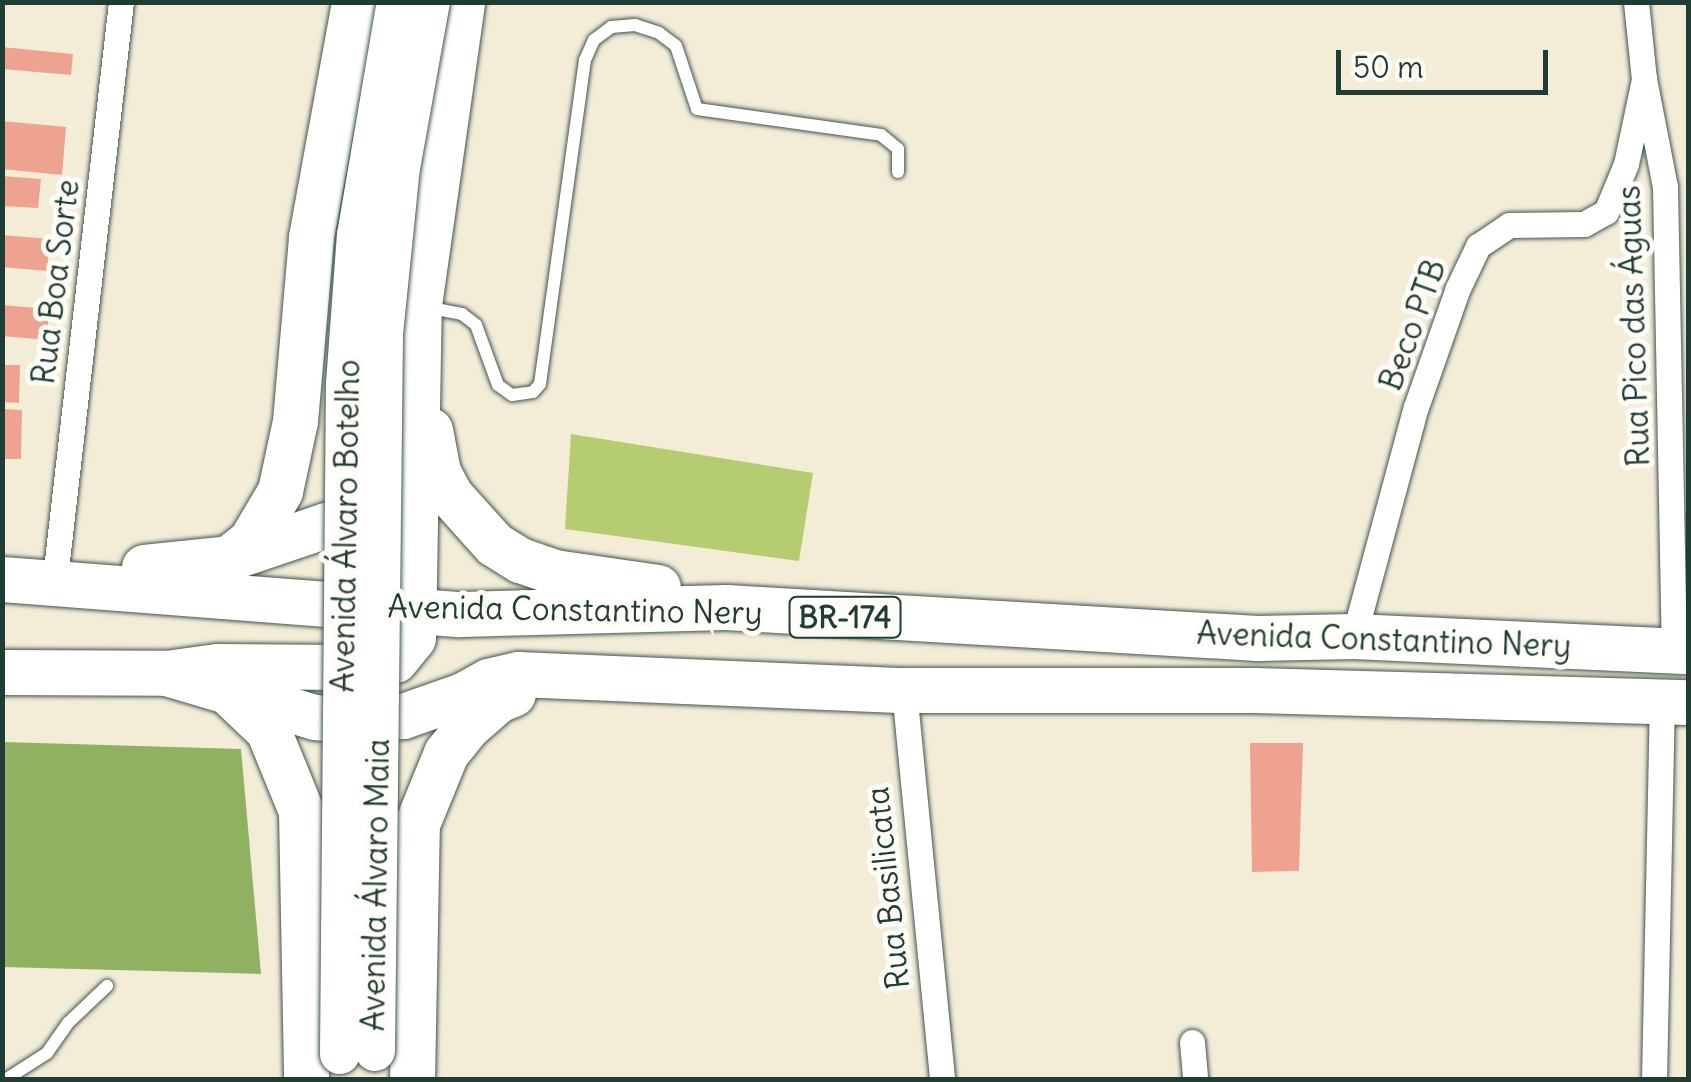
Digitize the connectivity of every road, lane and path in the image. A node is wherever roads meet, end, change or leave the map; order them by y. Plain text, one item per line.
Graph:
1 (121, 2) edge
2 (354, 2) edge
3 (398, 2) edge
4 (430, 2) edge
5 (462, 2) edge
6 (1636, 2) edge
7 (1644, 79) junction
8 (898, 172) dead end
9 (419, 324) junction
10 (298, 382) junction
11 (415, 426) junction
12 (414, 540) junction
13 (229, 558) junction
14 (56, 569) junction
15 (2, 578) edge
16 (726, 608) junction
17 (414, 611) junction
18 (1354, 636) junction
19 (1681, 651) edge
20 (2, 672) edge
21 (166, 673) junction
22 (557, 676) junction
23 (904, 690) junction
24 (230, 694) junction
25 (1675, 702) edge
26 (302, 811) junction
27 (417, 824) junction
28 (107, 986) dead end
29 (1192, 1042) dead end
30 (340, 1061) edge
31 (5, 1080) edge
32 (412, 1080) edge
33 (942, 1080) edge
34 (1195, 1080) edge
35 (1654, 1080) edge

1 - 14 street, Rua Boa Sorte
2 - 10 highway
3 - 30 main road, Avenida Álvaro Botelho, bridge
4 - 30 main road, Avenida Álvaro Maia, bridge
5 - 9 highway
6 - 7 street, Rua Pico das Águas
7 - 18 street, Beco PTB
7 - 19 street, Rua Pico das Águas
8 - 9 lane
9 - 11 highway
9 - 16 highway
10 - 11 highway
10 - 13 highway
11 - 12 highway
12 - 13 highway
12 - 17 highway
13 - 14 highway
14 - 15 highway
15 - 17 highway, Avenida Constantino Nery / BR-174
16 - 17 highway, Avenida Constantino Nery / BR-174
16 - 18 highway, Avenida Constantino Nery / BR-174
17 - 21 highway
18 - 19 highway, Avenida Constantino Nery / BR-174
20 - 21 highway, BR-174
21 - 24 highway, Avenida Constantino Nery / BR-174
22 - 23 highway, Avenida Constantino Nery / BR-174
22 - 24 highway, Avenida Constantino Nery / BR-174
22 - 27 highway
23 - 25 highway, Avenida Constantino Nery / BR-174
23 - 33 street, Rua Basilicata
24 - 26 highway
25 - 35 street
26 - 27 highway
26 - 30 highway
27 - 32 highway
28 - 31 lane
29 - 34 street

